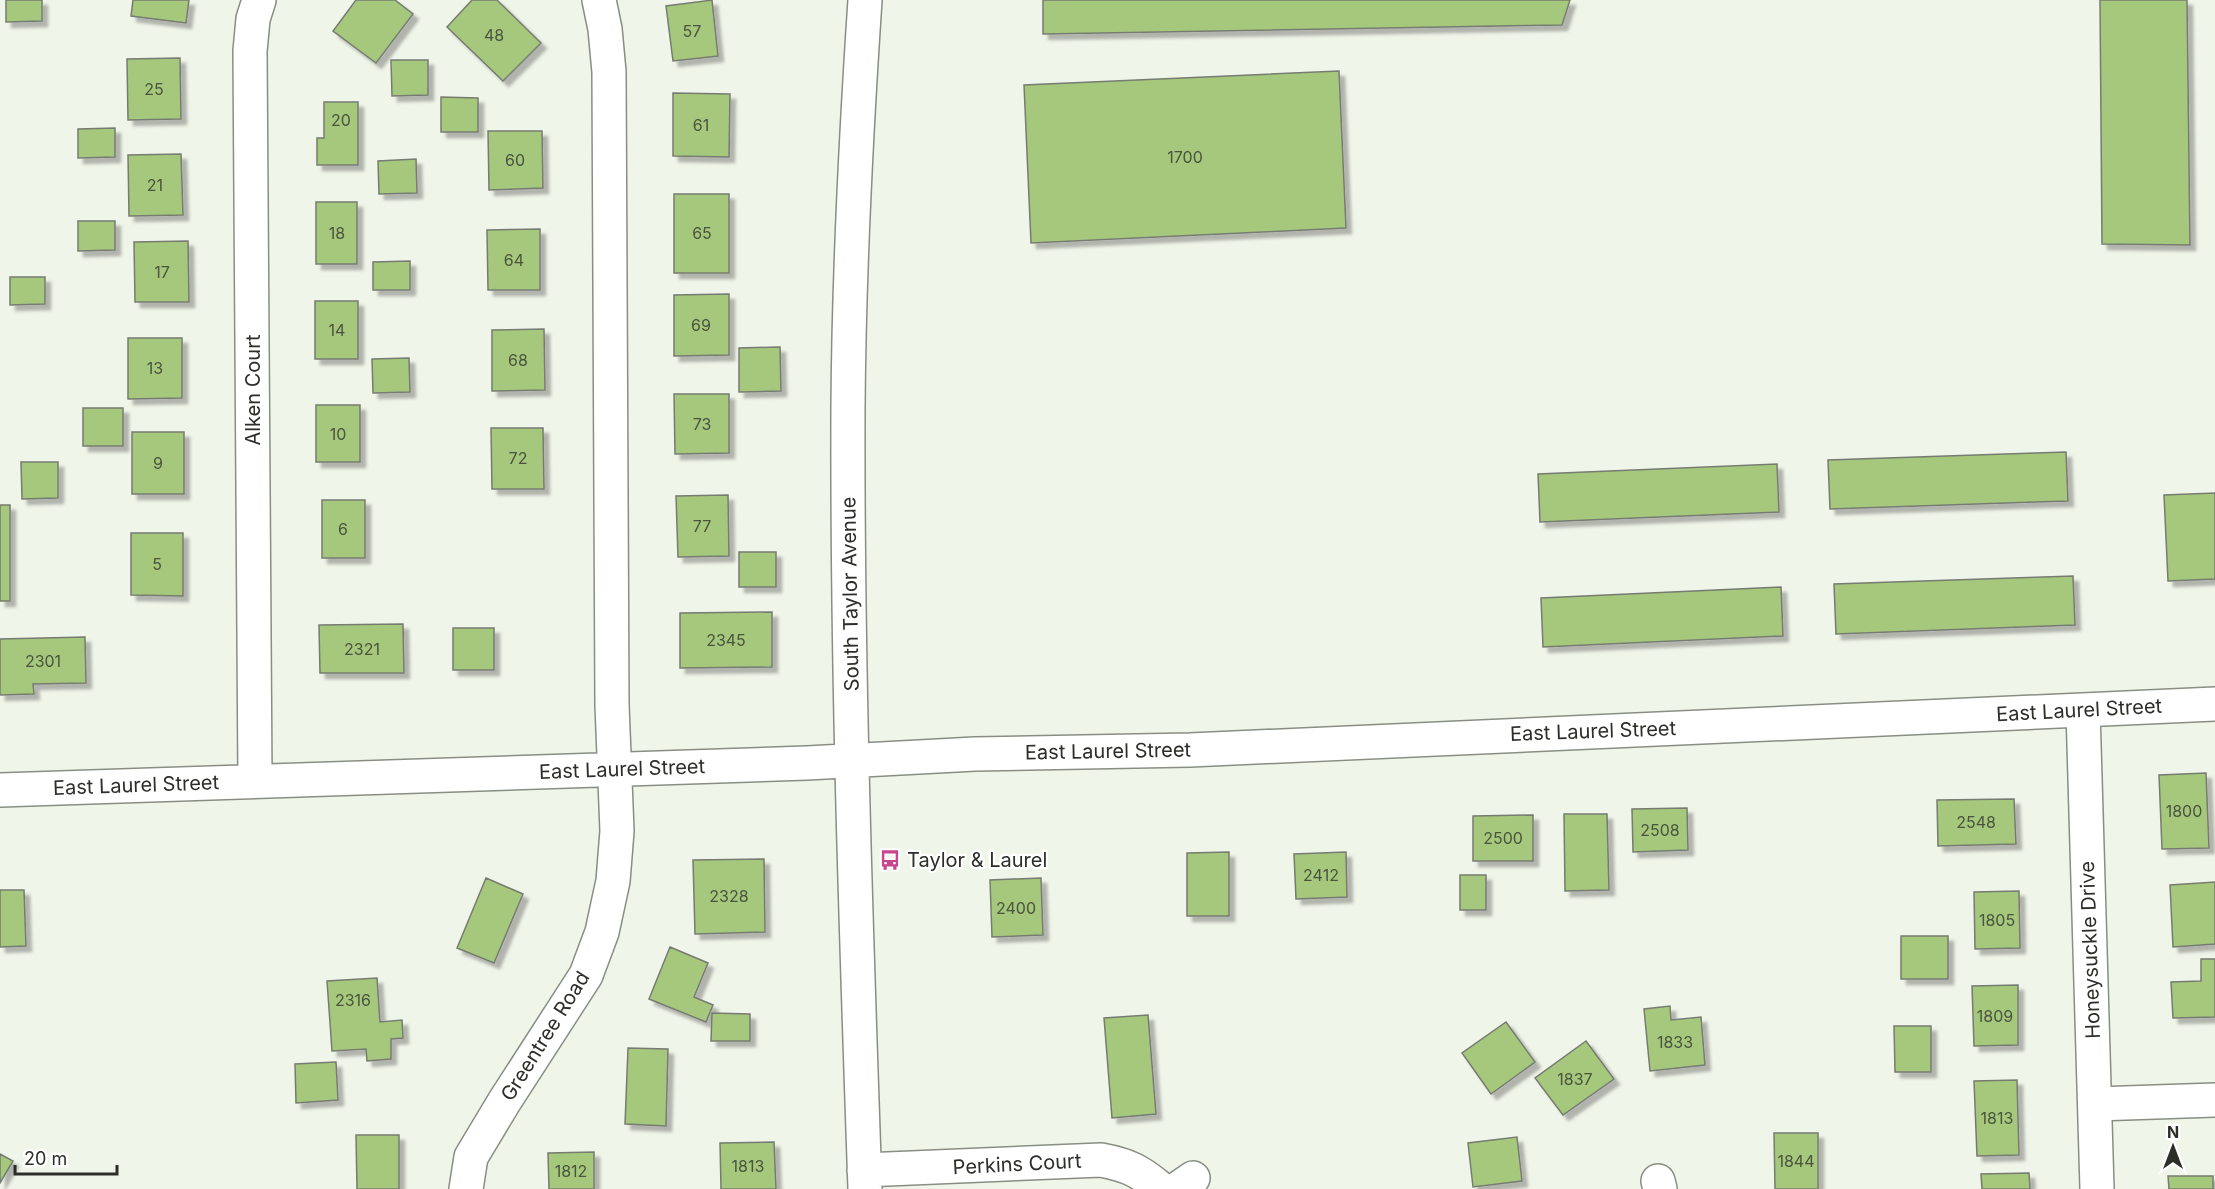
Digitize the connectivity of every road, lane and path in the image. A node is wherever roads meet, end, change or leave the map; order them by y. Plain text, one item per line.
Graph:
1 (259, 0) edge
2 (599, 0) edge
3 (865, 0) edge
4 (2215, 704) edge
5 (2083, 710) junction
6 (853, 760) junction
7 (616, 770) junction
8 (255, 781) junction
9 (0, 790) edge
10 (2215, 1100) edge
11 (2096, 1104) junction
12 (865, 1180) edge
13 (466, 1189) edge
14 (1161, 1189) edge
15 (2097, 1189) edge

1 - 8 street, Alken Court
2 - 7 street
3 - 6 street, South Taylor Avenue
4 - 5 street, East Laurel Street
5 - 6 street, East Laurel Street
5 - 11 street, Honeysuckle Drive
6 - 7 street, East Laurel Street
6 - 12 street, South Taylor Avenue
7 - 8 street, East Laurel Street
7 - 13 street, Greentree Road
8 - 9 street, East Laurel Street
10 - 11 street
11 - 15 street, Honeysuckle Drive
12 - 14 street, Perkins Court

